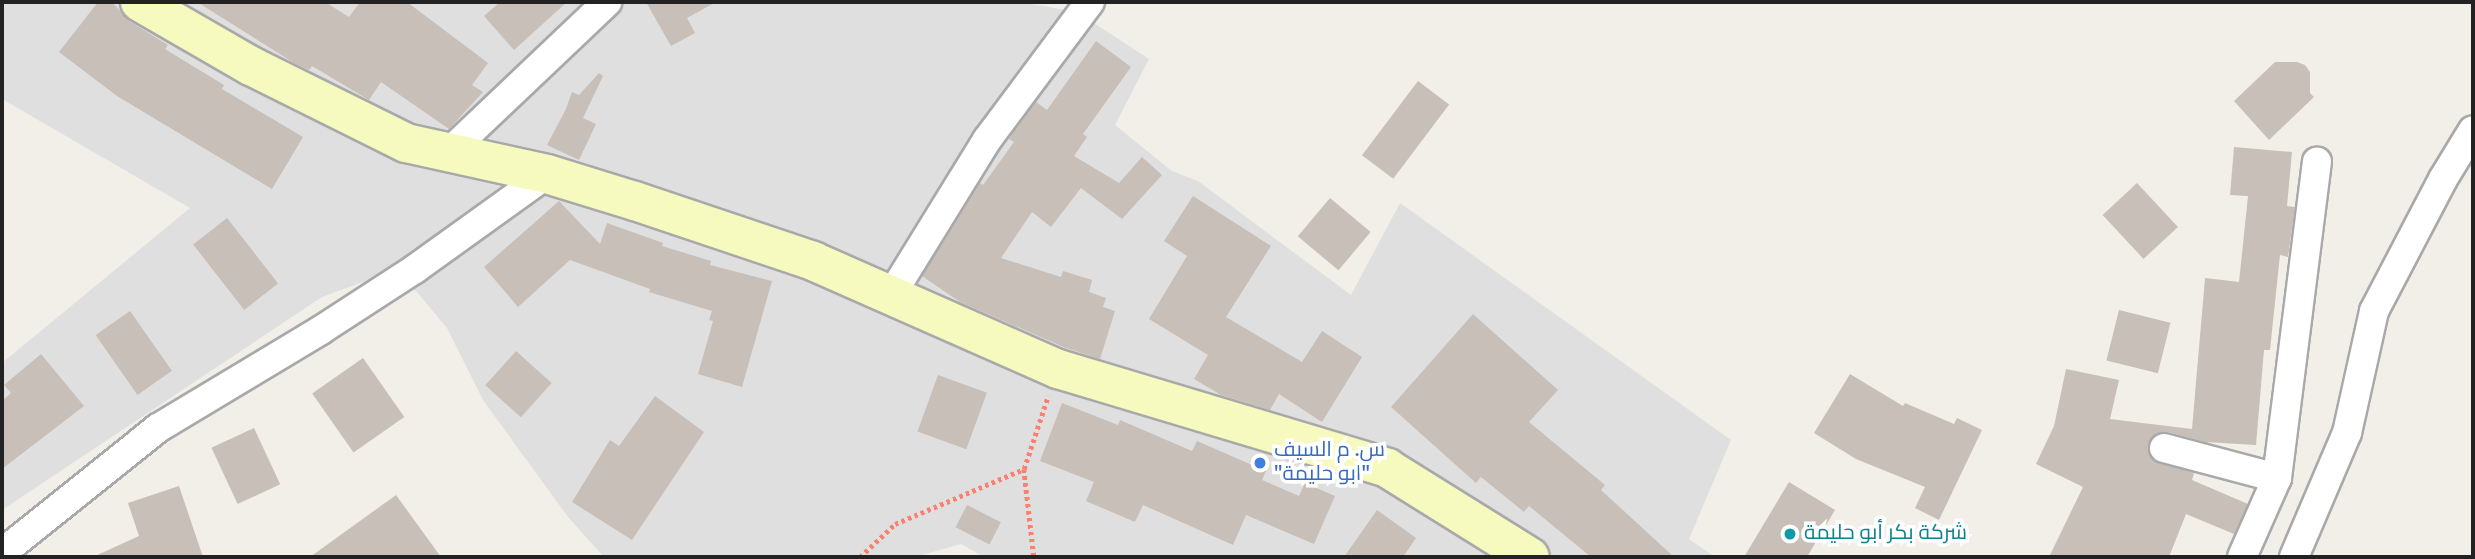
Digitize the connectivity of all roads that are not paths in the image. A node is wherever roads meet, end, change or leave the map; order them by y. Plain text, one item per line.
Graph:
1 (140, 2) edge
2 (607, 2) edge
3 (1090, 2) edge
4 (2473, 130) edge
5 (447, 154) junction
6 (2317, 162) dead end
7 (547, 174) junction
8 (890, 297) junction
9 (2164, 448) dead end
10 (2277, 478) junction
11 (2, 553) edge
12 (1530, 557) edge
13 (2242, 557) edge
14 (2294, 557) edge

1 - 5 street
2 - 5 street
3 - 8 street
4 - 14 street
5 - 7 street
6 - 10 street
7 - 8 street
7 - 11 street
8 - 12 street
9 - 10 street
10 - 13 street

